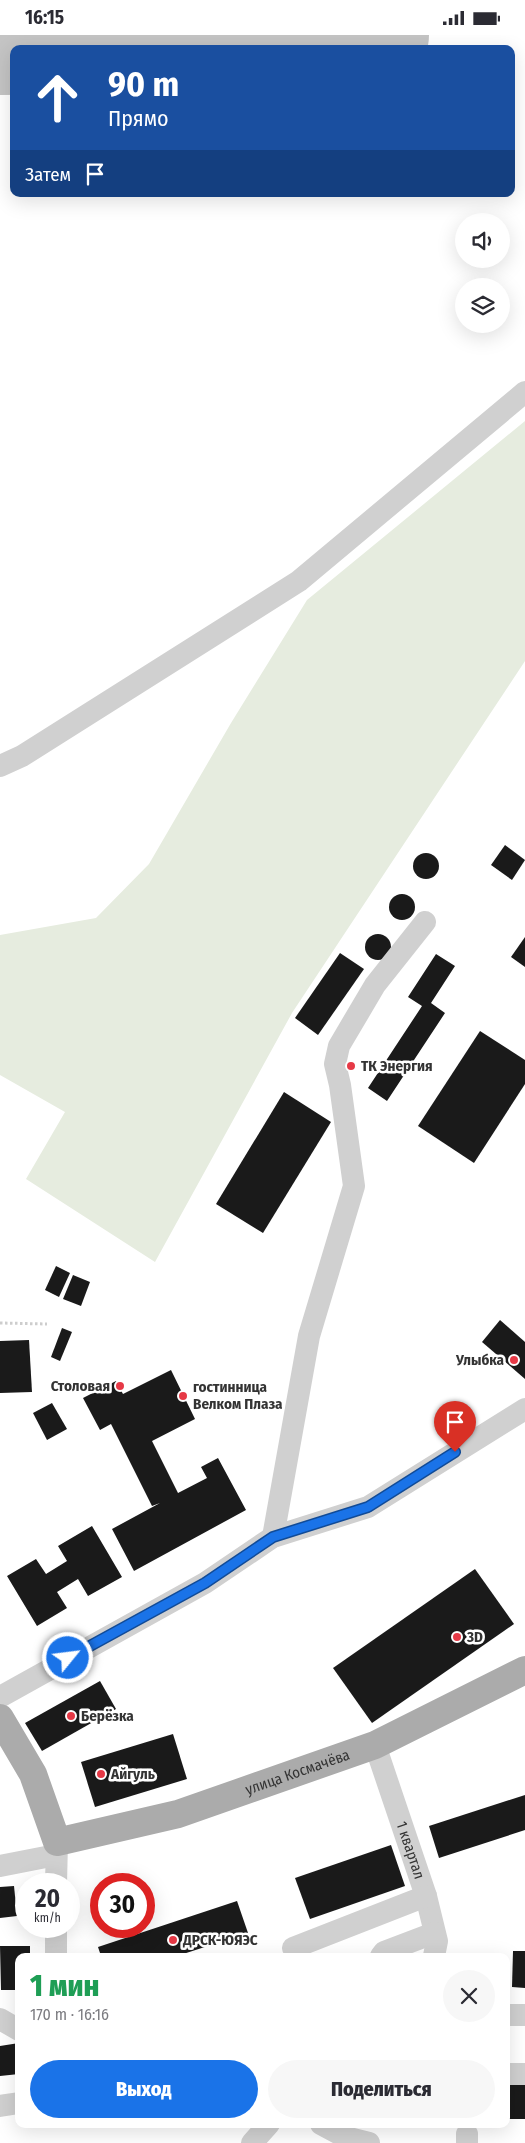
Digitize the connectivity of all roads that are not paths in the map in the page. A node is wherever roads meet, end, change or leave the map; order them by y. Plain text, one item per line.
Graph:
1 (525, 392) edge
2 (0, 766) edge
3 (424, 922) dead end
4 (525, 1409) edge
5 (273, 1537) junction
6 (525, 1670) edge
7 (0, 1697) edge
8 (0, 1718) edge
9 (375, 1745) junction
10 (56, 1849) junction
11 (0, 1865) edge
12 (56, 1873) edge
13 (426, 1896) junction
14 (434, 1933) junction
15 (56, 1938) edge
16 (293, 1948) dead end
17 (56, 1953) edge
18 (383, 1953) edge
19 (435, 1953) edge
20 (510, 2015) edge
21 (525, 2015) edge
22 (0, 2019) edge
23 (15, 2028) edge
24 (510, 2074) edge
25 (525, 2074) edge
26 (15, 2104) edge
27 (0, 2106) edge
28 (328, 2128) edge
29 (369, 2143) edge

1 - 2 street
3 - 5 street
4 - 5 street
5 - 7 street
6 - 9 main road, улица Космачёва
8 - 10 main road
9 - 10 main road, улица Космачёва
9 - 13 street, 1 квартал
10 - 11 street
10 - 12 street
13 - 14 street, 1 квартал
13 - 16 street
14 - 18 street
14 - 19 street, 1 квартал
15 - 17 street
20 - 21 street
22 - 23 street
24 - 25 street
26 - 27 street
28 - 29 street

